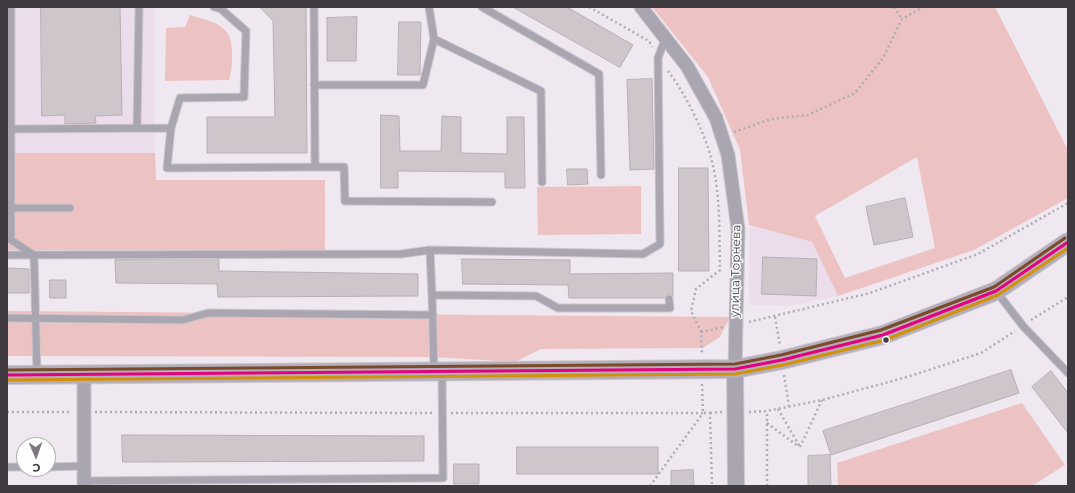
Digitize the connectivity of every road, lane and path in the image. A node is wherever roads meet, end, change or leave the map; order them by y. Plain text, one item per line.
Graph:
1 (11, 7) edge
2 (139, 7) edge
3 (214, 7) edge
4 (314, 7) edge
5 (429, 7) edge
6 (482, 7) edge
7 (589, 7) edge
8 (641, 7) edge
9 (894, 7) edge
10 (923, 7) edge
11 (902, 19) junction
12 (434, 39) junction
13 (665, 39) junction
14 (9, 49) edge
15 (658, 58) junction
16 (314, 85) junction
17 (12, 128) junction
18 (137, 128) junction
19 (171, 128) junction
20 (722, 136) junction
21 (315, 167) junction
22 (602, 175) dead end
23 (542, 182) dead end
24 (492, 202) dead end
25 (1068, 203) edge
26 (12, 208) junction
27 (70, 208) dead end
28 (1068, 242) edge
29 (430, 250) junction
30 (7, 255) edge
31 (34, 255) junction
32 (996, 291) junction
33 (432, 295) junction
34 (1068, 297) edge
35 (669, 299) dead end
36 (433, 315) junction
37 (7, 318) edge
38 (36, 319) junction
39 (736, 325) junction
40 (1023, 326) junction
41 (702, 332) junction
42 (702, 369) junction
43 (735, 369) junction
44 (438, 372) junction
45 (1068, 373) edge
46 (84, 374) junction
47 (7, 375) edge
48 (37, 375) junction
49 (822, 400) junction
50 (778, 409) junction
51 (7, 412) edge
52 (84, 412) junction
53 (442, 413) junction
54 (703, 413) junction
55 (767, 423) junction
56 (800, 447) junction
57 (84, 466) junction
58 (56, 467) edge
59 (443, 478) junction
60 (84, 484) edge
61 (446, 486) edge
62 (650, 486) edge
63 (712, 486) edge
64 (736, 486) edge
65 (767, 486) edge

1 - 14 lane
2 - 18 lane
3 - 19 lane
4 - 16 lane
5 - 12 lane
6 - 22 lane
7 - 15 path
8 - 13 street, улица Торнева
9 - 11 path
10 - 11 path
11 - 20 path
12 - 16 lane
12 - 23 lane
13 - 15 lane
13 - 20 street, улица Торнева
14 - 17 lane
15 - 29 lane
15 - 41 path
16 - 21 lane
17 - 18 lane
17 - 26 lane
18 - 19 lane
19 - 21 lane
20 - 39 street, улица Торнева
21 - 24 lane
25 - 39 path
26 - 27 lane
26 - 31 lane
28 - 32 main road
29 - 31 lane
29 - 33 lane
30 - 31 lane
31 - 38 lane
32 - 40 lane
32 - 43 main road
33 - 35 lane
33 - 36 lane
34 - 40 path
36 - 38 lane
36 - 44 lane
37 - 38 lane
38 - 48 lane
39 - 41 path
39 - 43 street, улица Торнева
40 - 45 lane
40 - 49 path
41 - 42 path
42 - 43 main road
42 - 44 main road
42 - 54 path
43 - 64 street
44 - 46 main road
44 - 53 lane
46 - 48 main road
46 - 52 street
47 - 48 main road
49 - 50 path
49 - 56 path
50 - 55 path
50 - 56 path
51 - 52 path
52 - 53 path
52 - 57 street
53 - 54 path
53 - 59 lane
54 - 62 path
54 - 63 path
55 - 56 path
55 - 65 path
57 - 58 lane
57 - 60 street
59 - 60 lane
59 - 61 lane

